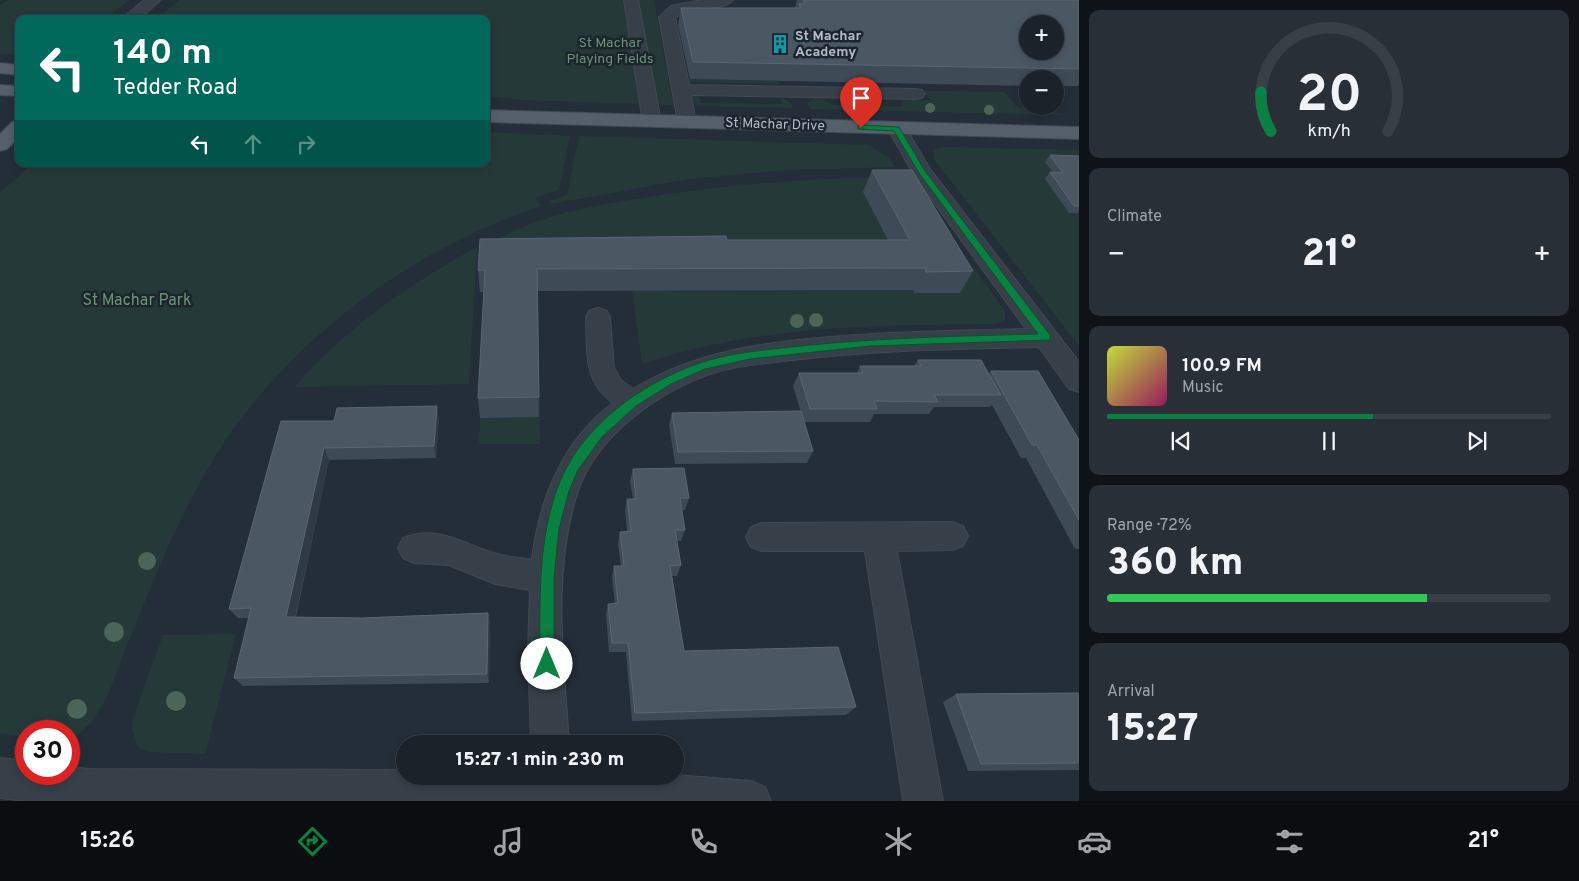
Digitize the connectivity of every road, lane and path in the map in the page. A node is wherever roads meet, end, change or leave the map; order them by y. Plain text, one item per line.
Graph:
1 (153, 0) edge
2 (631, 0) edge
3 (726, 0) edge
4 (668, 6) edge
5 (135, 15) edge
6 (0, 68) edge
7 (15, 70) edge
8 (0, 90) edge
9 (681, 90) junction
10 (15, 92) edge
11 (916, 94) dead end
12 (490, 112) edge
13 (490, 116) edge
14 (532, 117) junction
15 (652, 122) junction
16 (687, 123) junction
17 (897, 129) junction
18 (15, 130) edge
19 (1079, 133) edge
20 (0, 144) edge
21 (598, 317) dead end
22 (1046, 338) junction
23 (1079, 382) edge
24 (632, 402) junction
25 (879, 536) junction
26 (952, 536) dead end
27 (762, 538) dead end
28 (414, 548) dead end
29 (547, 578) junction
30 (550, 735) edge
31 (0, 778) edge
32 (558, 789) edge
33 (88, 795) edge
34 (751, 801) edge
35 (923, 801) edge

1 - 5 street
2 - 15 street
3 - 4 street
4 - 9 street
6 - 7 main road
8 - 10 main road
9 - 11 street
9 - 16 street
12 - 14 main road, St Machar Drive
13 - 14 main road, St Machar Drive
14 - 15 main road, St Machar Drive
15 - 16 main road, St Machar Drive
16 - 17 main road, St Machar Drive
17 - 19 main road, St Machar Drive
17 - 22 street
18 - 20 main road
21 - 24 street
22 - 23 street
22 - 24 street
24 - 29 street
25 - 26 street
25 - 27 street
25 - 35 street
28 - 29 street
29 - 30 street
31 - 33 street
32 - 33 street
32 - 34 street

